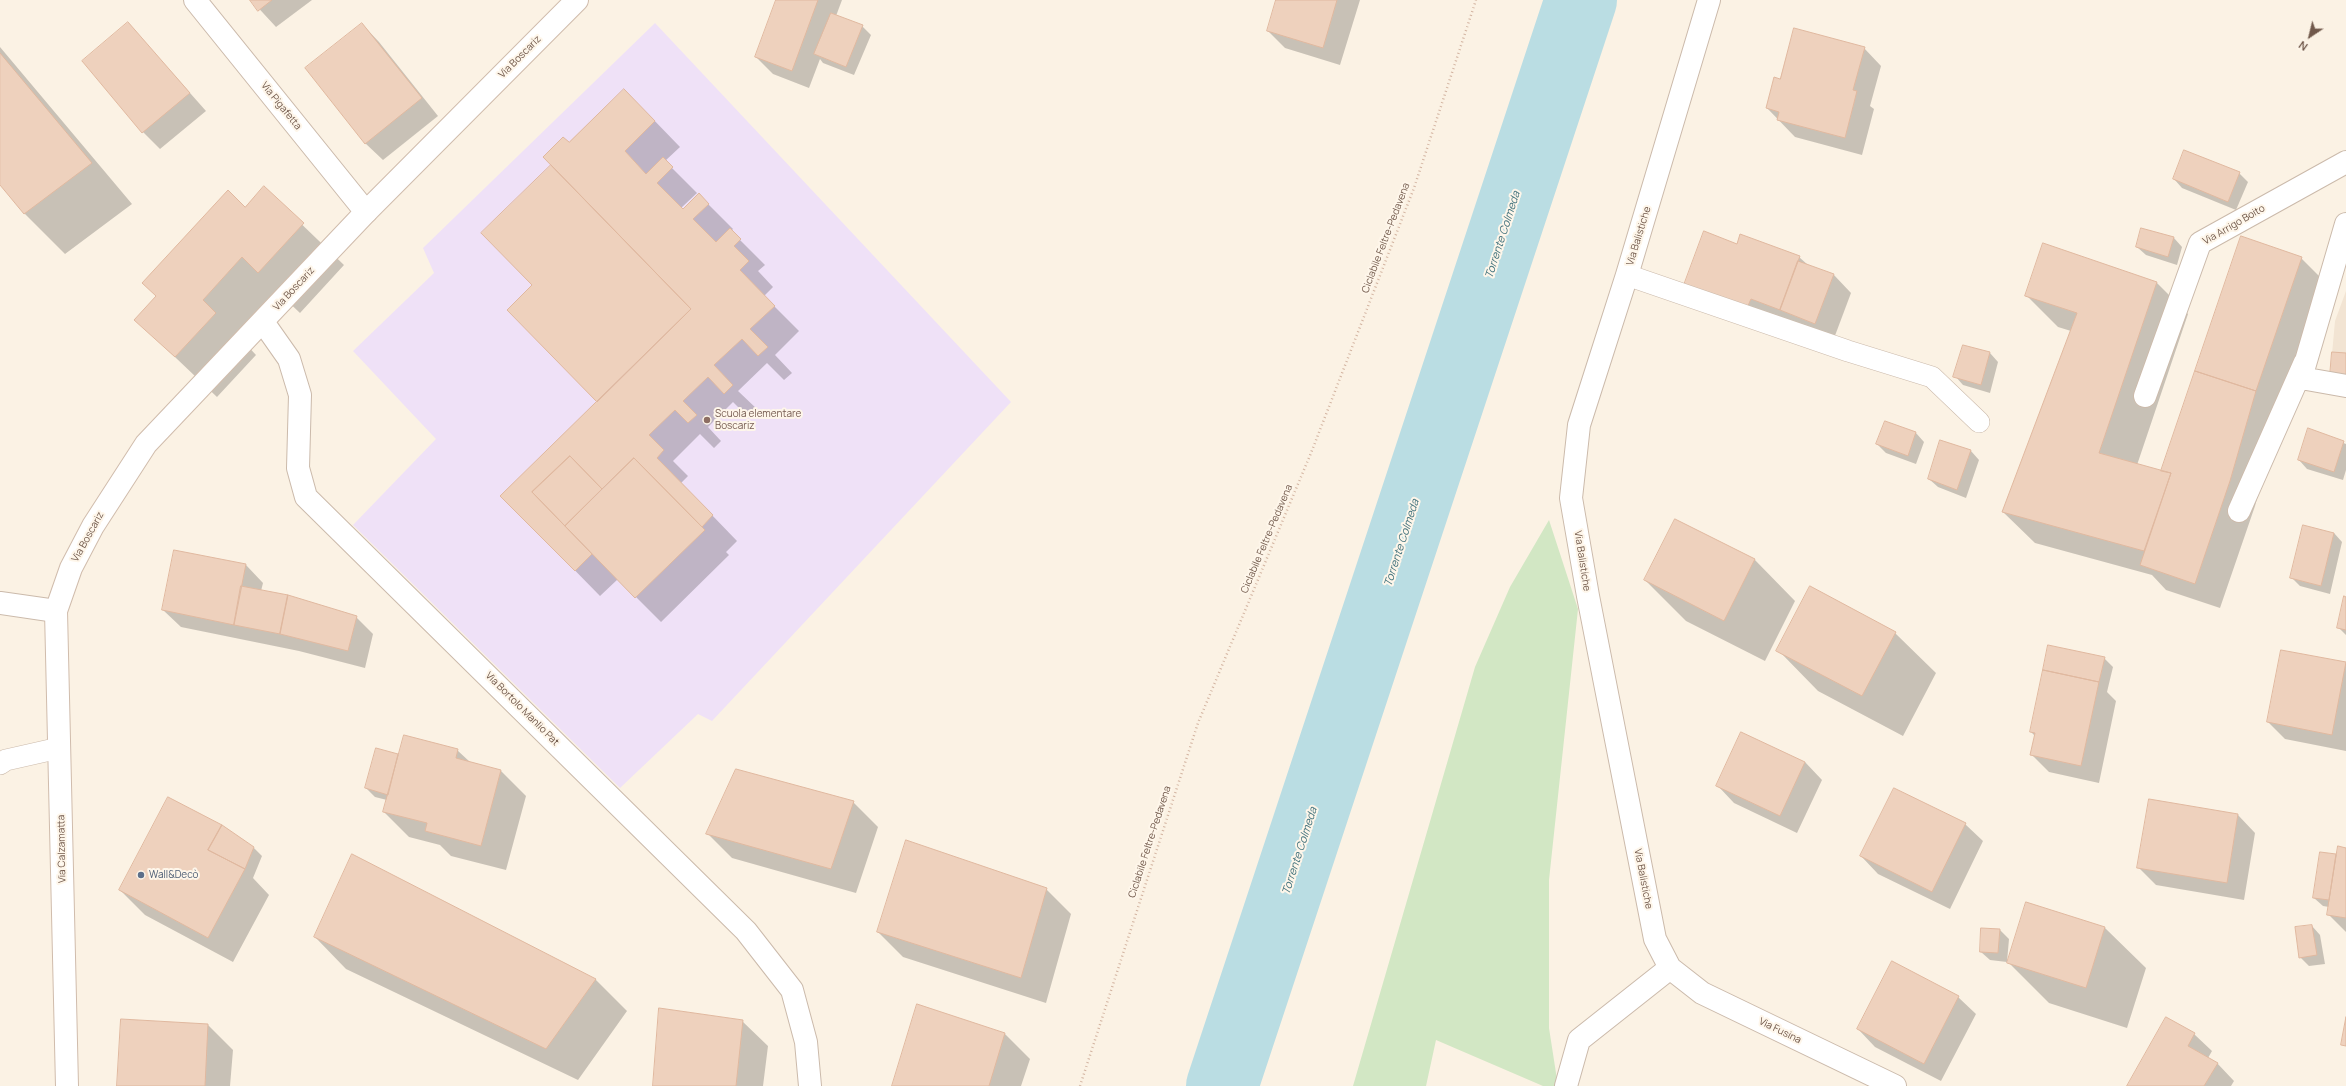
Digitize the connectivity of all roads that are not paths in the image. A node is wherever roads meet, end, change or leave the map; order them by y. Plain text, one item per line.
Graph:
1 (195, 0) edge
2 (577, 0) edge
3 (1709, 0) edge
4 (2346, 162) edge
5 (366, 212) junction
6 (2346, 224) edge
7 (1627, 275) junction
8 (263, 322) junction
9 (2309, 352) junction
10 (2346, 386) edge
11 (2145, 396) dead end
12 (1979, 422) dead end
13 (2239, 511) dead end
14 (0, 603) edge
15 (56, 611) junction
16 (59, 748) junction
17 (0, 764) edge
18 (1670, 968) junction
19 (67, 1086) edge
20 (810, 1086) edge
21 (1566, 1086) edge
22 (1895, 1086) edge

1 - 5 street, Via Pigafetta
2 - 5 street, Via Boscariz
3 - 7 street, Via Balistiche
4 - 11 street, Via Arrigo Boito
5 - 8 street, Via Boscariz
6 - 9 street
7 - 12 lane
7 - 18 street, Via Balistiche
8 - 15 street, Via Boscariz
8 - 20 street, Via Bortolo Manlio Pat
9 - 10 street
9 - 13 street
14 - 15 street
15 - 16 street, Via Calzamatta
16 - 17 lane
16 - 19 street, Via Calzamatta
18 - 21 street
18 - 22 street, Via Fusina

